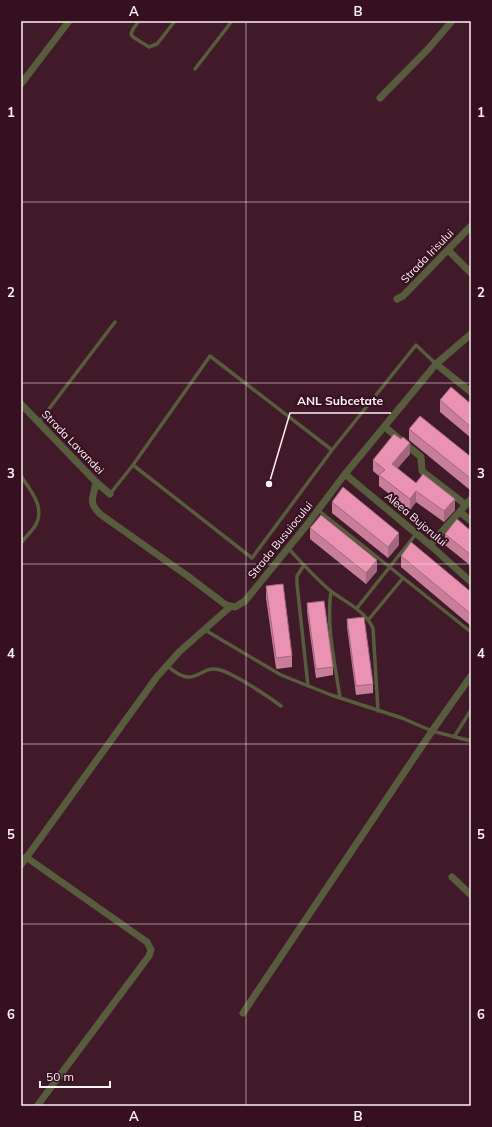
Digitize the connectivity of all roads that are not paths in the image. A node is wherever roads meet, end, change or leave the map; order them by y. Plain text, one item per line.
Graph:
1 (69, 21) edge
2 (139, 21) edge
3 (175, 21) edge
4 (232, 21) edge
5 (452, 21) edge
6 (195, 69) dead end
7 (21, 84) edge
8 (380, 98) dead end
9 (471, 226) edge
10 (448, 250) junction
11 (471, 273) edge
12 (397, 299) dead end
13 (115, 322) dead end
14 (471, 334) edge
15 (436, 364) junction
16 (471, 392) edge
17 (21, 404) edge
18 (39, 422) junction
19 (385, 427) junction
20 (332, 450) junction
21 (133, 466) junction
22 (345, 474) junction
23 (21, 476) edge
24 (96, 482) junction
25 (110, 494) joint
26 (471, 499) edge
27 (466, 505) junction
28 (318, 510) junction
29 (460, 512) junction
30 (471, 520) edge
31 (416, 534) junction
32 (21, 543) edge
33 (430, 545) junction
34 (288, 548) junction
35 (304, 565) junction
36 (390, 567) junction
37 (404, 578) junction
38 (471, 582) edge
39 (331, 591) junction
40 (230, 607) junction
41 (357, 608) junction
42 (369, 619) junction
43 (205, 630) junction
44 (471, 632) edge
45 (167, 665) junction
46 (471, 676) edge
47 (308, 686) junction
48 (340, 698) junction
49 (281, 706) dead end
50 (471, 710) edge
51 (378, 711) junction
52 (432, 731) junction
53 (454, 737) junction
54 (471, 742) edge
55 (26, 857) junction
56 (21, 865) edge
57 (452, 877) dead end
58 (471, 895) edge
59 (243, 1013) dead end
60 (37, 1106) edge

1 - 7 street
2 - 3 lane
4 - 6 lane
5 - 8 street
9 - 10 street, Strada Irisului
10 - 11 street
10 - 12 street, Strada Irisului
13 - 18 lane
14 - 15 street, Strada Busuiocului
15 - 16 street
15 - 19 street, Strada Busuiocului
15 - 20 lane
17 - 18 street, Strada Lavandei
18 - 24 street, Strada Lavandei
19 - 22 street, Strada Busuiocului
19 - 27 street
20 - 21 lane
20 - 21 lane
21 - 25 lane
22 - 28 street, Strada Busuiocului
22 - 31 street, Aleea Bujorului
23 - 32 lane
24 - 25 street, Strada Lavandei
24 - 40 street
26 - 27 street
27 - 29 street
28 - 34 street, Strada Busuiocului
28 - 36 lane
29 - 30 street
29 - 33 street
31 - 33 street, Aleea Bujorului
31 - 36 lane
33 - 38 street, Aleea Bujorului
34 - 35 lane
34 - 40 street, Strada Busuiocului
35 - 39 lane
35 - 47 lane
36 - 37 lane
36 - 41 lane
37 - 42 lane
37 - 44 lane
39 - 41 lane
39 - 48 lane
40 - 43 street, Strada Busuiocului
41 - 42 lane
42 - 51 lane
43 - 45 street, Strada Busuiocului
43 - 47 lane
45 - 49 lane
45 - 55 street, Strada Busuiocului
46 - 52 street
47 - 48 lane
48 - 51 lane
50 - 53 lane
51 - 52 lane
52 - 53 lane
52 - 59 street
53 - 54 lane
55 - 56 street, Strada Busuiocului
55 - 60 street
57 - 58 street

